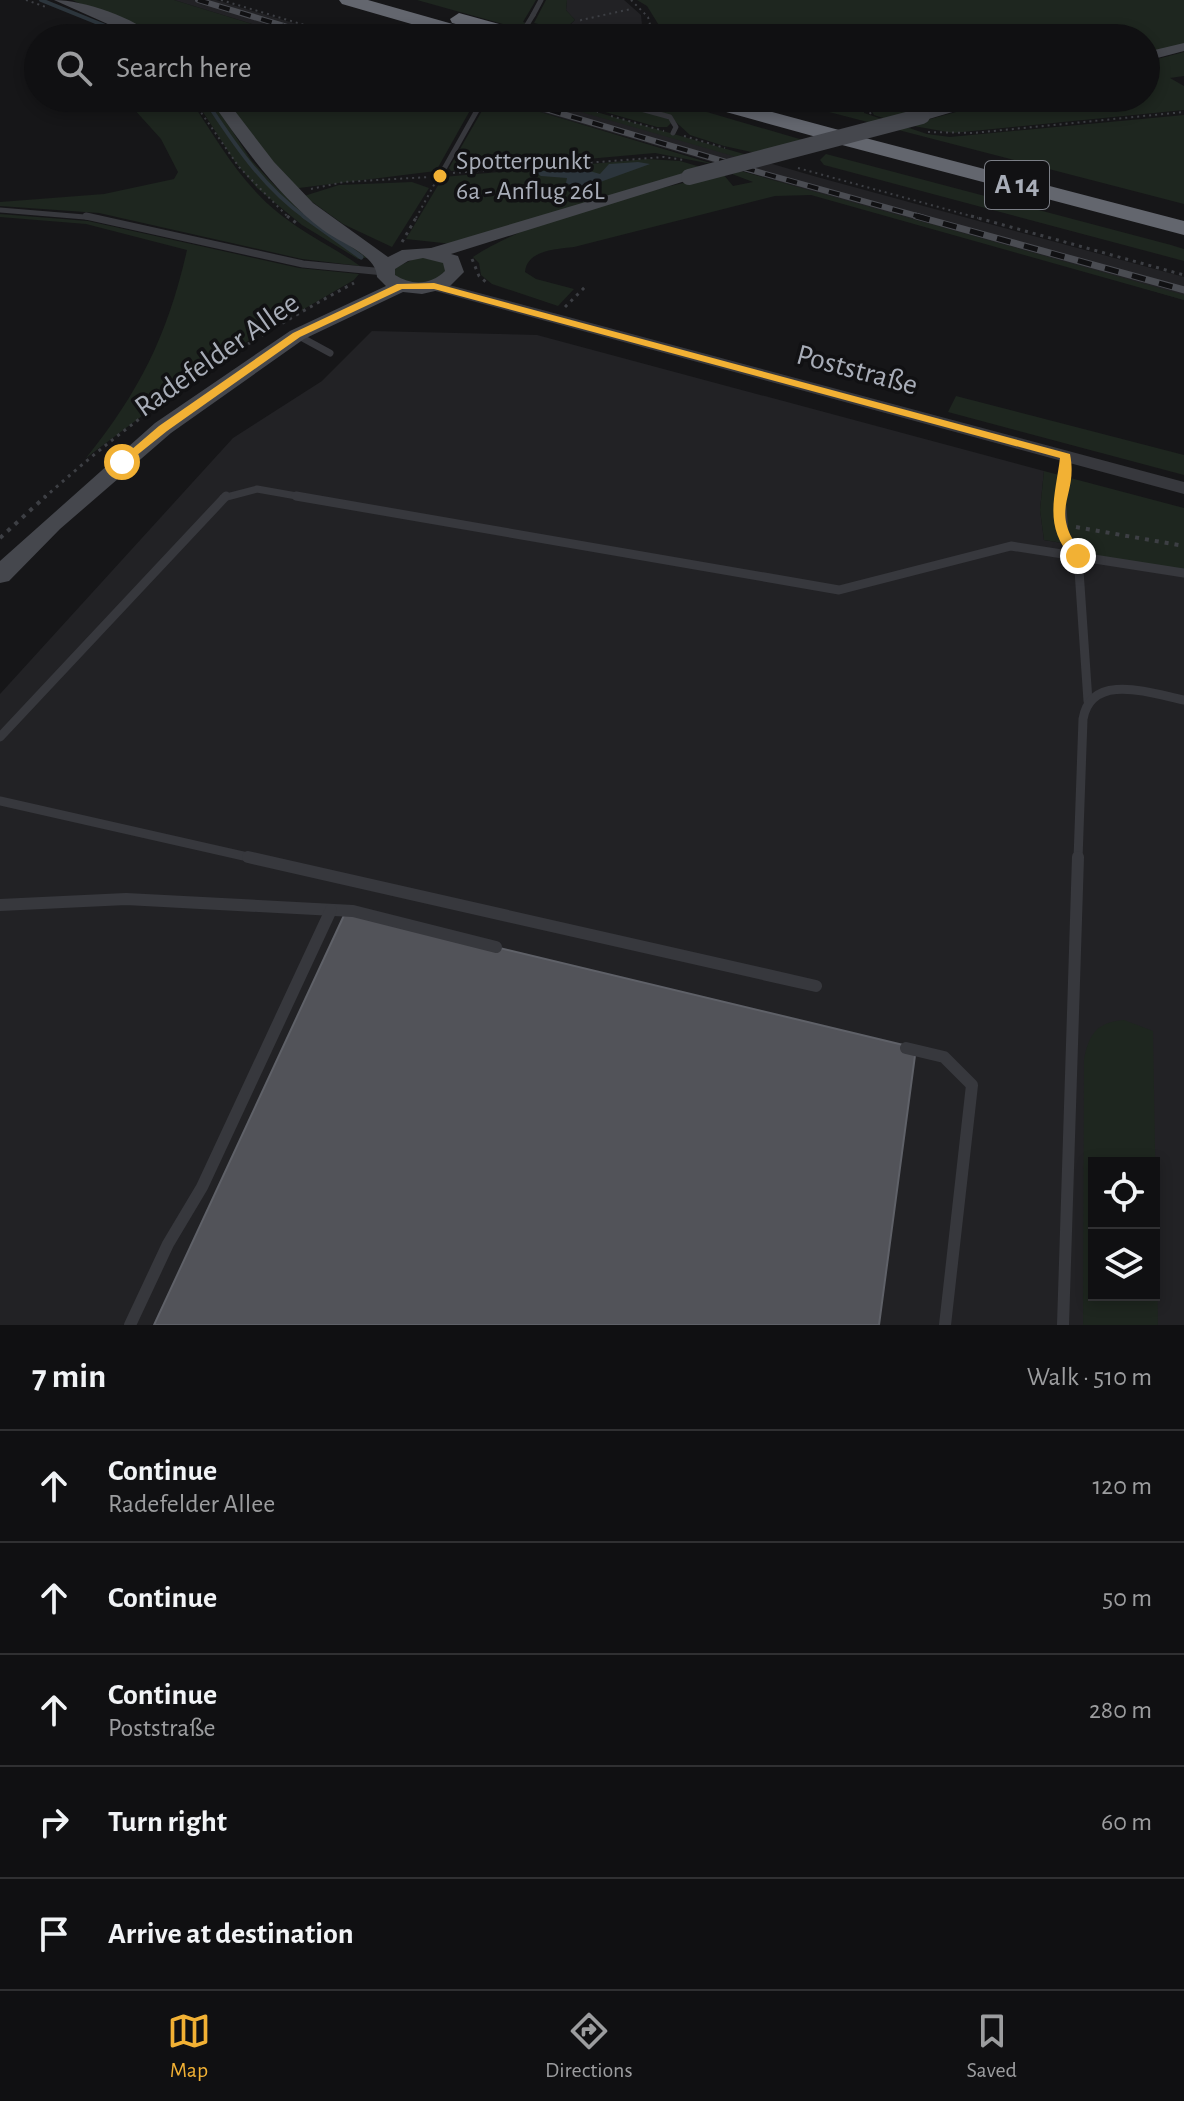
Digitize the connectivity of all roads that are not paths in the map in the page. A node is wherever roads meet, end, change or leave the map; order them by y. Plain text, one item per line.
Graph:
1 (61, 0) edge
2 (348, 0) edge
3 (392, 0) edge
4 (541, 0) edge
5 (121, 24) edge
6 (432, 24) edge
7 (476, 24) edge
8 (528, 24) edge
9 (1184, 47) edge
10 (1160, 53) edge
11 (226, 112) edge
12 (477, 112) edge
13 (652, 112) edge
14 (765, 112) edge
15 (794, 112) edge
16 (955, 112) edge
17 (858, 131) junction
18 (673, 133) road end
19 (440, 176) road end
20 (0, 210) edge
21 (1184, 212) edge
22 (526, 227) junction
23 (1184, 228) edge
24 (435, 253) junction
25 (393, 267) junction
26 (447, 276) junction
27 (297, 335) junction
28 (330, 353) dead end
29 (1066, 456) junction
30 (1184, 488) edge
31 (1078, 556) junction
32 (1184, 573) edge
33 (0, 575) edge
34 (1184, 700) edge
35 (1088, 701) junction
36 (0, 737) edge
37 (0, 801) edge
38 (0, 905) edge
39 (331, 910) junction
40 (505, 949) edge
41 (816, 986) dead end
42 (894, 1045) edge
43 (130, 1325) edge
44 (945, 1325) edge
45 (1063, 1325) edge

1 - 5 main road
2 - 6 highway
3 - 7 highway
4 - 8 lane, bridge
9 - 10 main road
11 - 25 main road
12 - 19 lane
13 - 18 lane
14 - 17 highway, A 14
15 - 17 highway, A 14
16 - 22 main road, bridge
17 - 21 highway, A 14
17 - 23 highway, A 14
20 - 25 lane
22 - 24 main road
22 - 26 main road
24 - 25 main road
24 - 26 main road
25 - 26 main road
25 - 27 main road, Radefelder Allee
26 - 29 street, Poststraße
27 - 28 lane
27 - 33 main road, Radefelder Allee
29 - 30 street, Poststraße
29 - 31 lane
31 - 32 lane
31 - 35 lane
31 - 36 lane
34 - 35 lane
35 - 45 lane
37 - 41 lane
38 - 39 lane
39 - 40 lane
39 - 43 lane
42 - 44 lane

